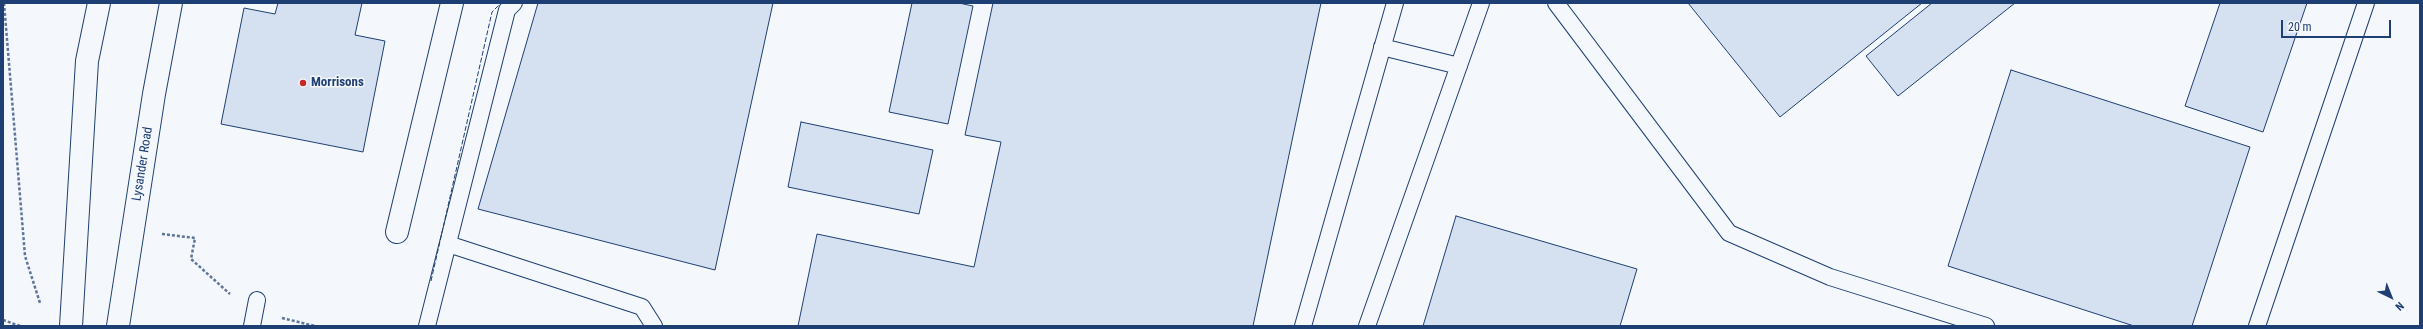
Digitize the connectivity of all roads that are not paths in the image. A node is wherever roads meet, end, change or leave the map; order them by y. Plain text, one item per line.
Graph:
1 (99, 3) edge
2 (171, 3) edge
3 (452, 3) edge
4 (514, 3) edge
5 (1395, 3) edge
6 (1481, 3) edge
7 (1556, 3) edge
8 (2366, 3) edge
9 (1382, 47) junction
10 (1459, 66) junction
11 (397, 232) dead end
12 (448, 244) junction
13 (257, 300) dead end
14 (71, 326) edge
15 (118, 326) edge
16 (252, 326) edge
17 (427, 326) edge
18 (654, 326) edge
19 (1302, 326) edge
20 (1367, 326) edge
21 (1986, 326) edge
22 (2257, 326) edge

1 - 14 main road
2 - 15 main road, Lysander Road
3 - 11 main road
4 - 12 lane
5 - 9 lane
6 - 10 lane
7 - 21 lane
8 - 22 lane
9 - 10 lane
9 - 19 lane
10 - 20 lane
12 - 17 lane
12 - 18 lane
13 - 16 lane

